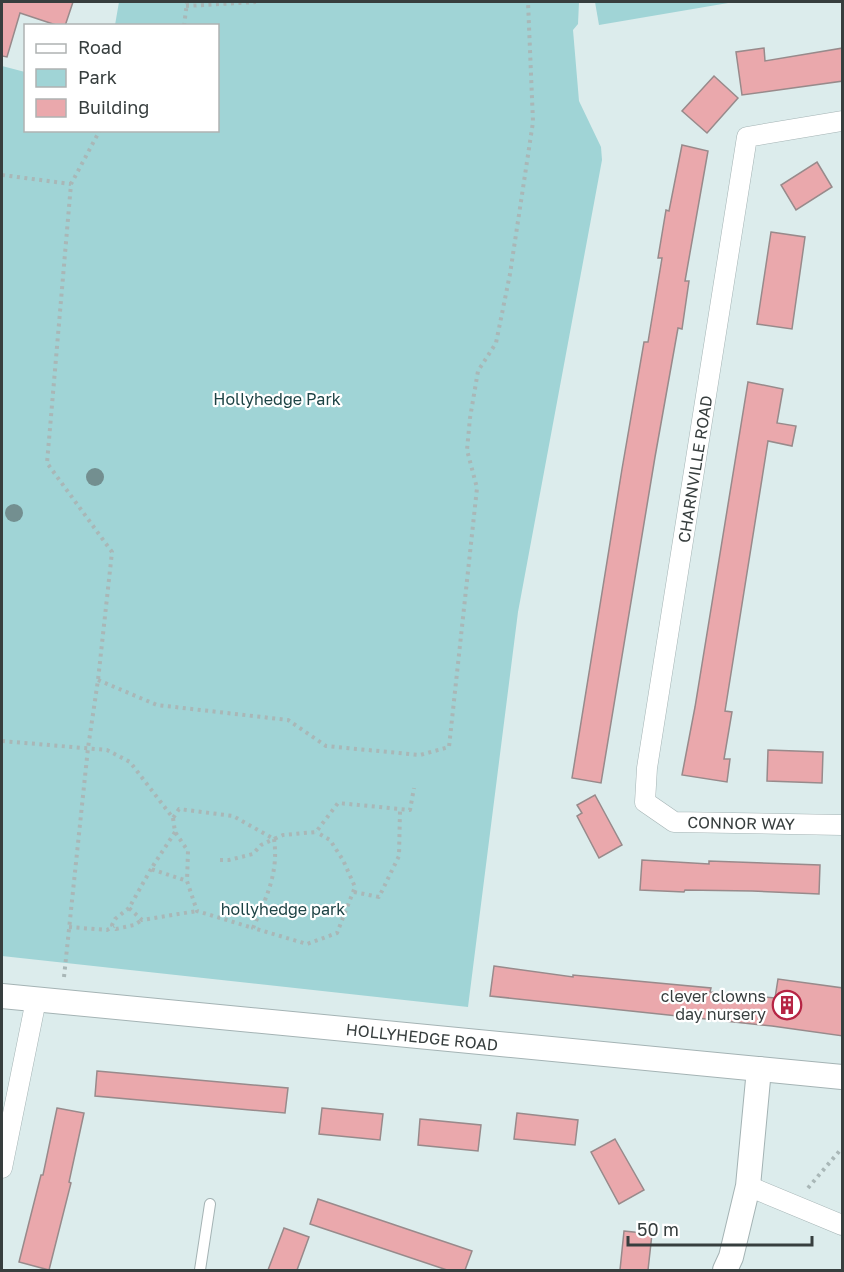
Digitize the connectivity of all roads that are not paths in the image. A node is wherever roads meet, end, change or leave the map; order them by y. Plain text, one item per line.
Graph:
1 (843, 121) edge
2 (645, 802) joint
3 (843, 825) edge
4 (2, 996) edge
5 (36, 1000) junction
6 (759, 1069) junction
7 (843, 1077) edge
8 (2, 1168) edge
9 (748, 1186) junction
10 (210, 1204) dead end
11 (843, 1225) edge
12 (200, 1270) edge
13 (725, 1270) edge

1 - 2 street, CHARNVILLE ROAD
2 - 3 street, CONNOR WAY
4 - 5 street, HOLLYHEDGE ROAD
5 - 6 street, HOLLYHEDGE ROAD
5 - 8 street
6 - 7 street, HOLLYHEDGE ROAD
6 - 9 street
9 - 11 street
9 - 13 street
10 - 12 lane

